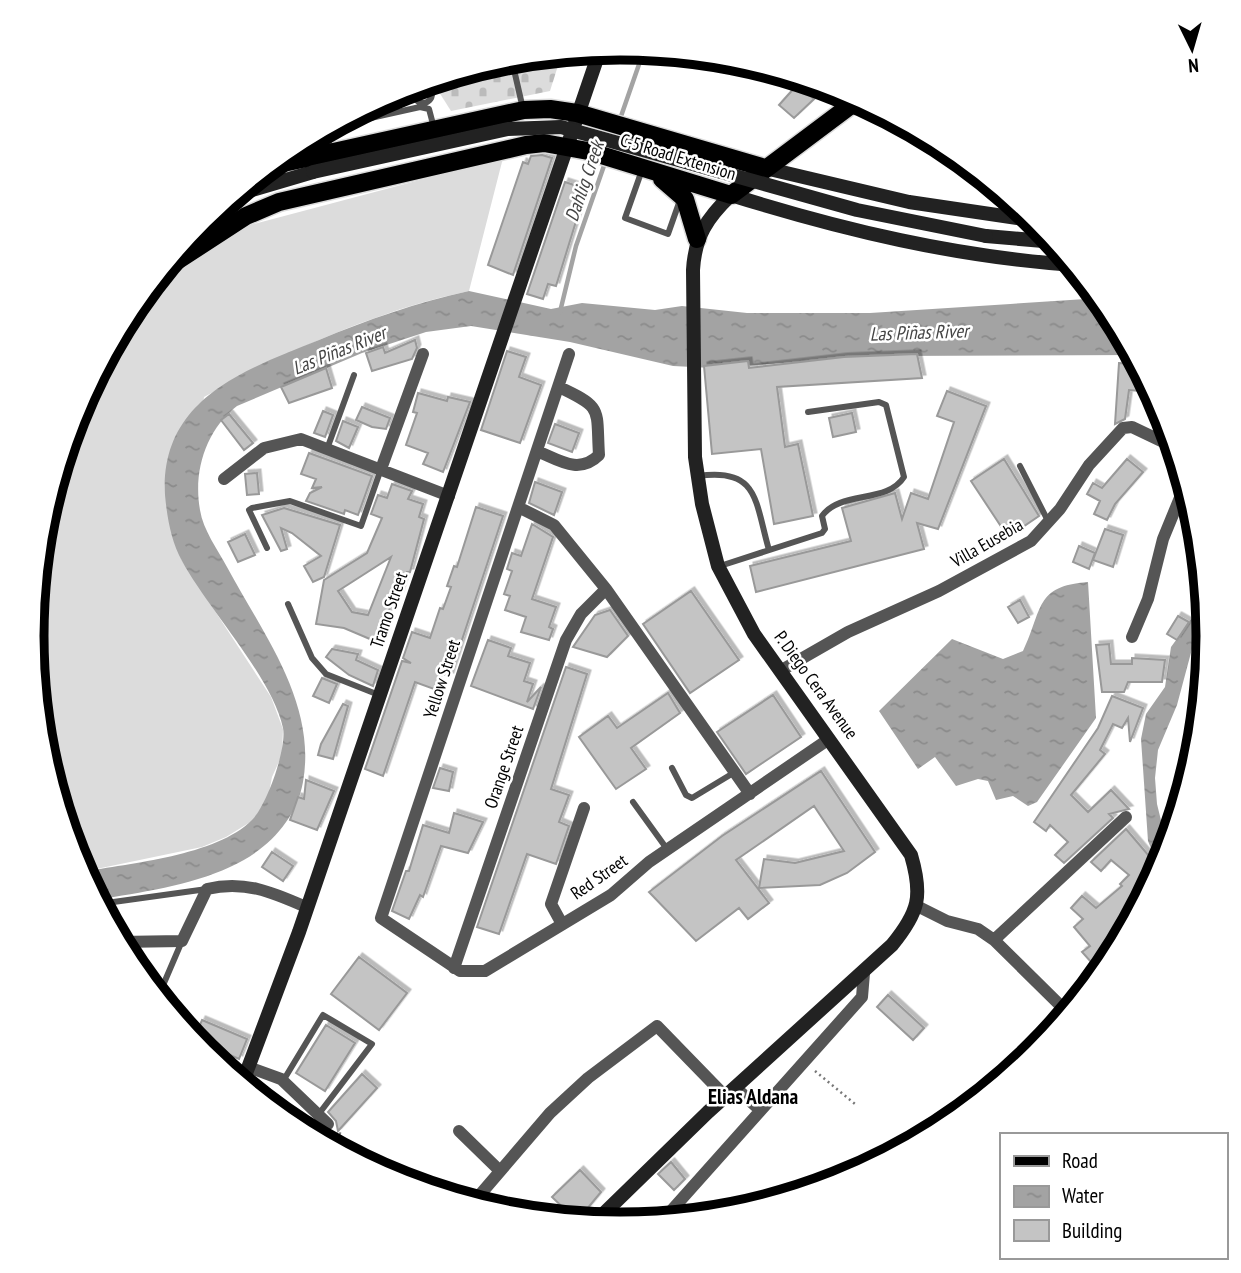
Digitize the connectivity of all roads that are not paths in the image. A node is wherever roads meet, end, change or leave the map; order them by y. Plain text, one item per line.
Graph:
1 (596, 61) edge
2 (513, 70) edge
3 (432, 91) edge
4 (416, 97) edge
5 (427, 106) junction
6 (848, 107) edge
7 (524, 110) junction
8 (577, 113) junction
9 (366, 119) edge
10 (434, 130) junction
11 (327, 140) edge
12 (566, 146) junction
13 (332, 152) junction
14 (295, 160) edge
15 (765, 168) junction
16 (641, 169) junction
17 (258, 188) edge
18 (682, 195) junction
19 (731, 195) junction
20 (1016, 217) edge
21 (697, 239) junction
22 (1039, 241) edge
23 (191, 252) edge
24 (1060, 264) edge
25 (423, 354) dead end
26 (569, 354) dead end
27 (354, 375) dead end
28 (559, 387) junction
29 (808, 412) dead end
30 (1163, 442) edge
31 (327, 449) junction
32 (537, 451) junction
33 (1020, 466) dead end
34 (381, 469) junction
35 (698, 476) junction
36 (223, 478) dead end
37 (449, 496) junction
38 (1180, 497) edge
39 (518, 507) junction
40 (1049, 523) junction
41 (267, 548) dead end
42 (769, 550) junction
43 (718, 566) junction
44 (606, 589) junction
45 (288, 604) dead end
46 (1132, 637) dead end
47 (780, 671) junction
48 (379, 695) junction
49 (829, 739) junction
50 (671, 768) dead end
51 (735, 772) junction
52 (750, 794) junction
53 (633, 803) dead end
54 (584, 808) dead end
55 (1125, 817) dead end
56 (668, 850) junction
57 (207, 888) junction
58 (109, 903) edge
59 (917, 906) junction
60 (306, 907) junction
61 (562, 924) junction
62 (993, 940) junction
63 (182, 941) junction
64 (132, 942) edge
65 (454, 968) junction
66 (864, 972) junction
67 (162, 987) edge
68 (1062, 1007) edge
69 (248, 1067) junction
70 (245, 1074) edge
71 (283, 1081) junction
72 (731, 1092) junction
73 (760, 1110) junction
74 (318, 1115) junction
75 (328, 1124) dead end
76 (459, 1131) dead end
77 (499, 1170) junction
78 (479, 1196) edge
79 (672, 1211) edge
80 (605, 1213) edge

1 - 8 main road, Tramo Street
2 - 7 lane
3 - 5 lane
4 - 5 lane
5 - 9 lane
5 - 10 lane
6 - 15 main road, P. Diego Cera Avenue
7 - 8 main road, C-5 Road Extension
7 - 10 main road, C-5 Road Extension
8 - 12 main road, Tramo Street
8 - 15 main road, C-5 Road Extension
10 - 13 main road, C-5 Road Extension
11 - 13 lane
12 - 16 main road, C-5 Road Extension
12 - 23 main road, C-5 Road Extension
12 - 37 main road, Tramo Street
13 - 14 main road, C-5 Road Extension
15 - 19 main road, P. Diego Cera Avenue
15 - 20 main road, C-5 Road Extension
16 - 18 main road
16 - 18 lane
16 - 19 main road, C-5 Road Extension
17 - 22 main road, C-5 Road Extension, bridge
18 - 21 main road
19 - 21 main road, P. Diego Cera Avenue
19 - 24 main road, C-5 Road Extension
21 - 35 main road, P. Diego Cera Avenue
25 - 34 street
26 - 28 street, Yellow Street
27 - 31 lane
28 - 32 street, Yellow Street
28 - 32 street
29 - 42 lane
30 - 40 street, Villa Eusebia
31 - 34 street
31 - 36 street
32 - 39 street, Yellow Street
33 - 40 lane
34 - 37 street
34 - 41 lane
35 - 42 lane
35 - 43 main road, P. Diego Cera Avenue
37 - 48 main road, Tramo Street
38 - 46 street
39 - 44 street
39 - 65 street, Yellow Street
40 - 47 street, Villa Eusebia
42 - 43 lane
43 - 47 main road, P. Diego Cera Avenue
44 - 51 street
44 - 65 street, Orange Street
45 - 48 lane
47 - 49 main road, P. Diego Cera Avenue
48 - 60 main road, Tramo Street
49 - 52 street, Red Street
49 - 59 main road, P. Diego Cera Avenue
50 - 51 lane
51 - 52 street
52 - 56 street, Red Street
53 - 56 lane
54 - 61 street
55 - 62 street
56 - 61 street, Red Street
57 - 58 lane
57 - 60 street
57 - 63 street
59 - 62 street
59 - 66 main road
60 - 69 main road, Tramo Street
61 - 65 street, Red Street
62 - 68 street
63 - 64 street
63 - 67 lane
66 - 72 main road
66 - 73 street
69 - 70 main road, Tramo Street
69 - 71 street
71 - 74 street
71 - 74 lane
72 - 73 street
72 - 77 street
72 - 80 main road
73 - 79 street
74 - 75 street
76 - 77 street
77 - 78 street

